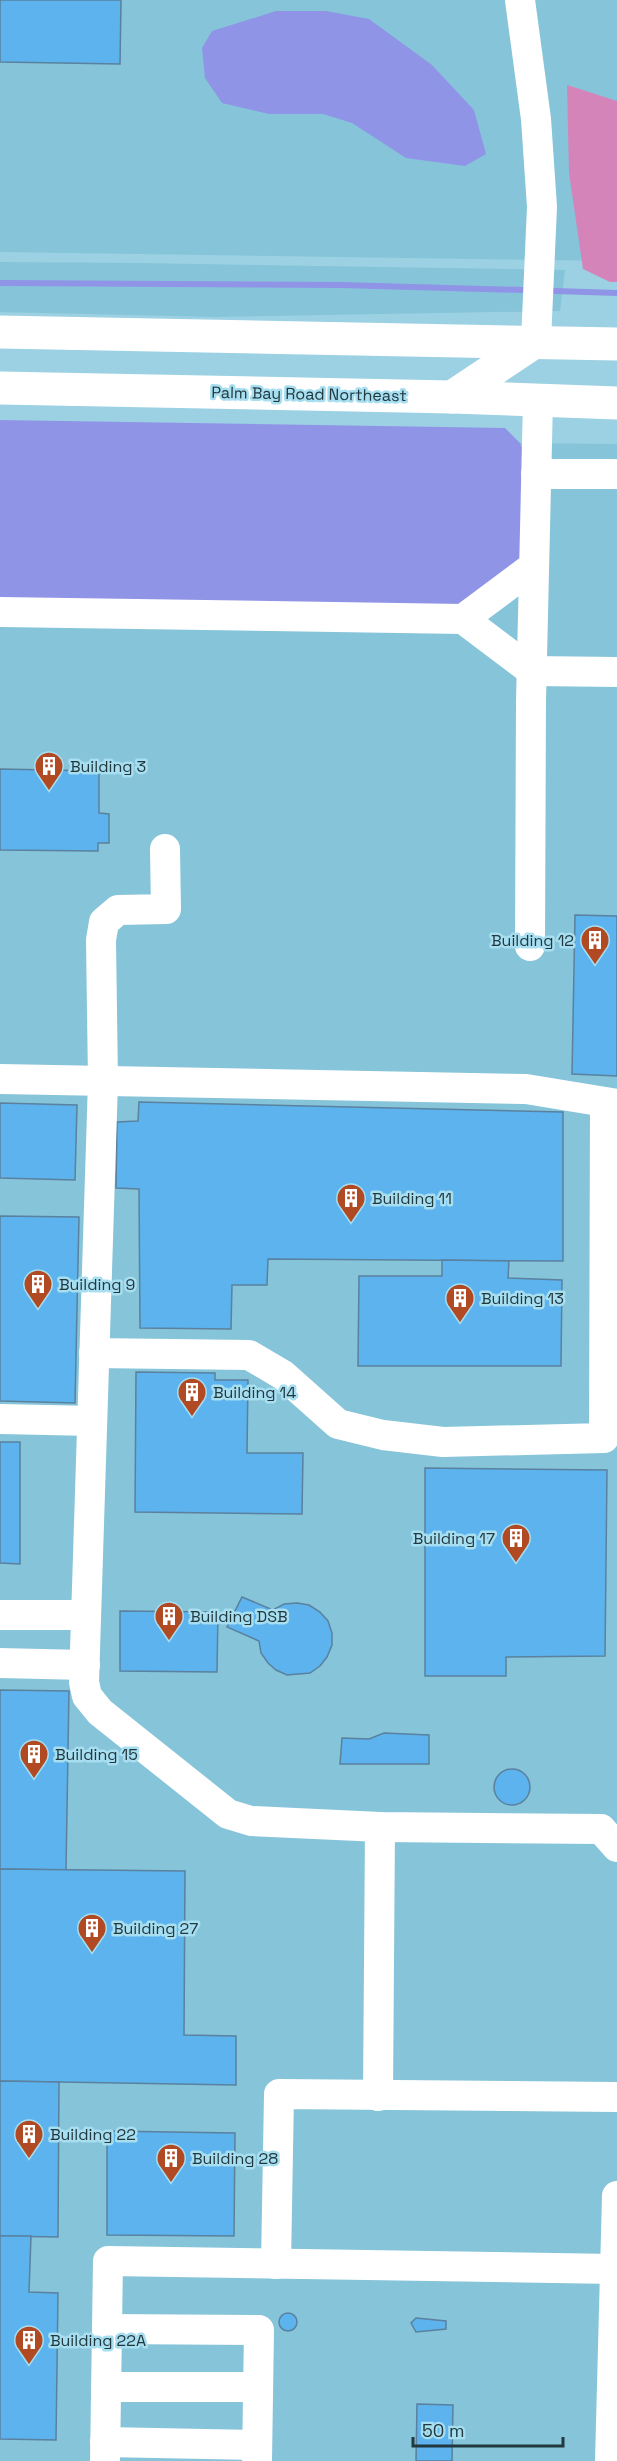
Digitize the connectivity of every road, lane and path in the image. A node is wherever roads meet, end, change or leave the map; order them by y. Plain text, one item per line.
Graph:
1 (520, 0) edge
2 (0, 332) edge
3 (536, 341) junction
4 (617, 344) edge
5 (0, 388) edge
6 (452, 397) junction
7 (538, 400) junction
8 (617, 403) edge
9 (536, 474) junction
10 (617, 474) edge
11 (534, 566) junction
12 (0, 612) edge
13 (463, 620) junction
14 (532, 671) junction
15 (617, 672) edge
16 (165, 849) dead end
17 (530, 946) dead end
18 (0, 1079) edge
19 (103, 1081) junction
20 (611, 1104) edge
21 (94, 1353) junction
22 (610, 1381) edge
23 (0, 1419) edge
24 (92, 1421) junction
25 (0, 1615) edge
26 (86, 1615) junction
27 (0, 1663) edge
28 (85, 1665) junction
29 (380, 1827) junction
30 (617, 1846) edge
31 (378, 2096) junction
32 (617, 2097) edge
33 (617, 2196) edge
34 (276, 2264) junction
35 (615, 2270) junction
36 (107, 2329) junction
37 (106, 2387) junction
38 (258, 2387) junction
39 (105, 2452) edge
40 (257, 2453) edge
41 (610, 2461) edge

1 - 3 lane
2 - 3 main road
3 - 4 main road
3 - 6 main road
5 - 6 main road, Palm Bay Road Northeast
6 - 7 main road, Palm Bay Road Northeast
7 - 8 main road, Palm Bay Road Northeast
7 - 9 lane
9 - 10 lane
9 - 11 lane
11 - 13 lane
11 - 14 lane
12 - 13 lane
13 - 14 lane
14 - 15 lane
14 - 17 lane
16 - 19 lane
18 - 19 lane
19 - 20 lane
19 - 21 lane
20 - 22 lane
21 - 22 lane
21 - 24 lane
23 - 24 lane
24 - 26 lane
25 - 26 lane
26 - 28 lane
27 - 28 lane
28 - 29 lane
29 - 30 lane
29 - 31 lane
31 - 32 lane
31 - 34 lane
33 - 35 lane
34 - 35 lane
34 - 36 lane
35 - 41 lane
36 - 37 lane
36 - 38 lane
37 - 38 lane
37 - 39 lane
38 - 40 lane
39 - 40 lane

